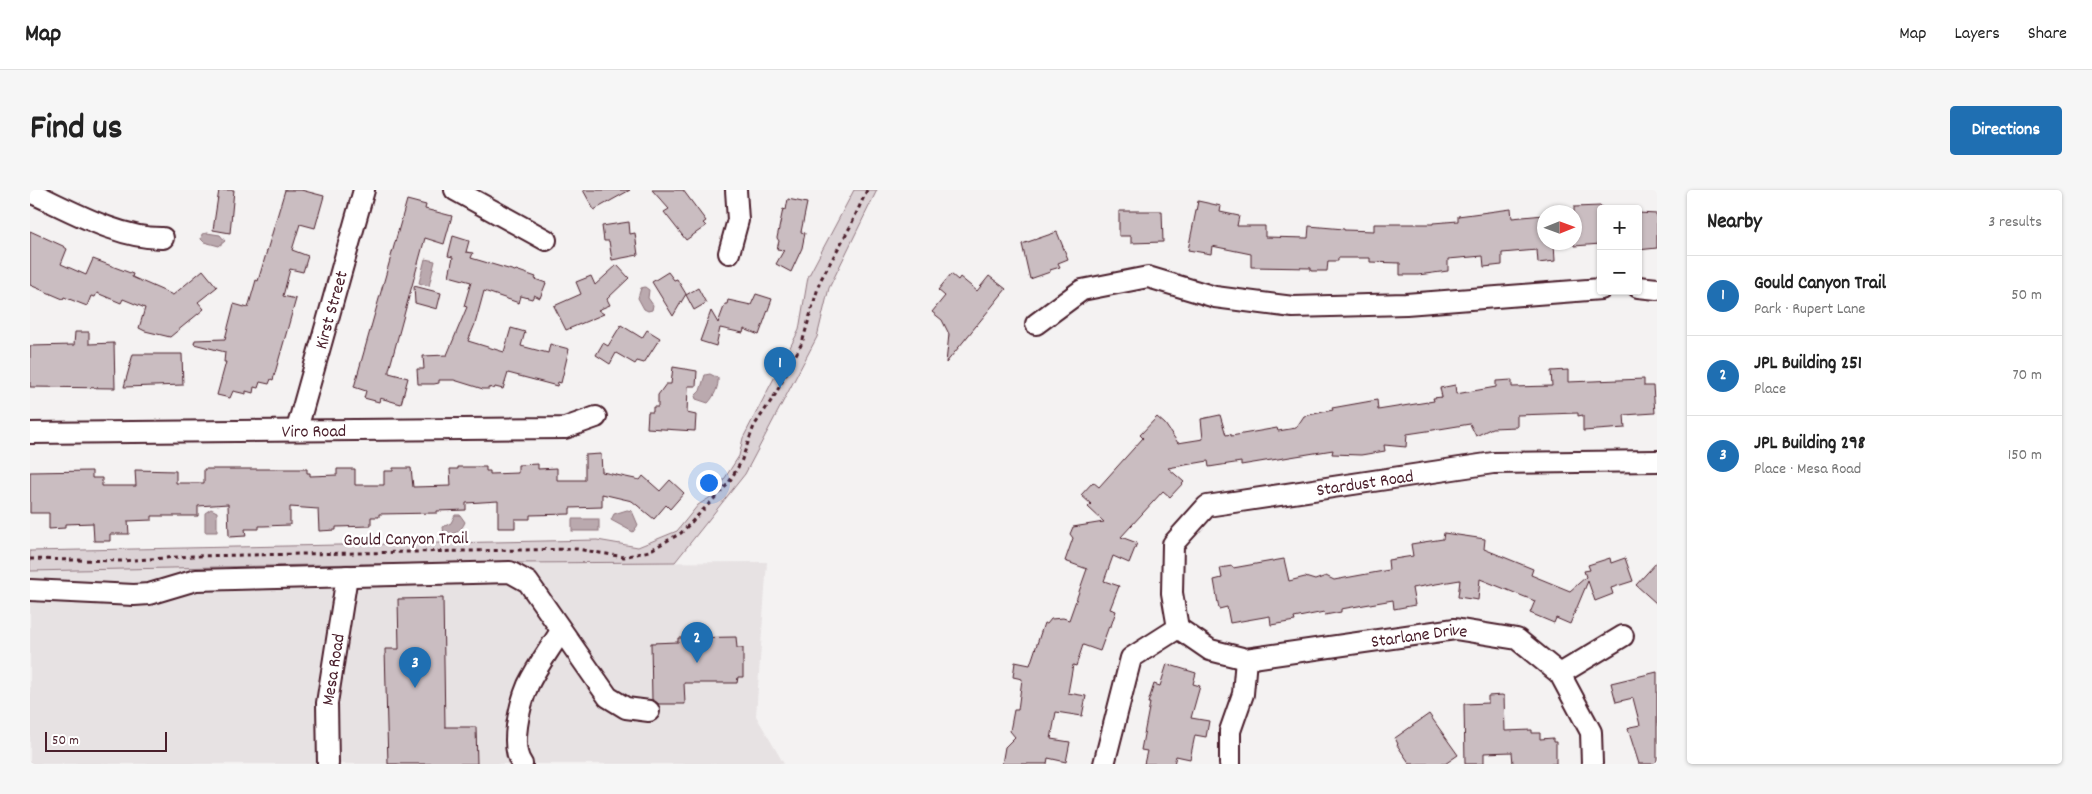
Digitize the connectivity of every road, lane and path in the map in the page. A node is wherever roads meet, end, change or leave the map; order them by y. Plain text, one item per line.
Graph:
1 (364, 190) edge
2 (455, 190) edge
3 (736, 190) edge
4 (867, 190) edge
5 (30, 192) edge
6 (163, 238) dead end
7 (546, 240) dead end
8 (729, 253) dead end
9 (1642, 288) edge
10 (1597, 289) edge
11 (1657, 290) edge
12 (1036, 324) dead end
13 (596, 418) dead end
14 (298, 429) junction
15 (30, 434) edge
16 (1657, 461) edge
17 (30, 559) edge
18 (347, 576) junction
19 (30, 590) edge
20 (1178, 628) junction
21 (561, 631) junction
22 (1623, 636) dead end
23 (1246, 659) junction
24 (1560, 674) junction
25 (649, 711) dead end
26 (328, 764) edge
27 (522, 764) edge
28 (1104, 764) edge
29 (1230, 764) edge
30 (1592, 764) edge

1 - 14 street, Kirst Street
2 - 7 street
3 - 8 street
4 - 17 path, Gould Canyon Trail
5 - 6 street
9 - 11 street
10 - 12 street
13 - 14 street, Viro Road
14 - 15 street, Viro Road
16 - 20 street, Stardust Road
18 - 19 street
18 - 21 street
18 - 26 street, Mesa Road
20 - 23 street, Starlane Drive
20 - 28 street
21 - 25 street
21 - 27 street
22 - 24 street
23 - 24 street, Starlane Drive
23 - 29 street
24 - 30 street, Starlane Drive

